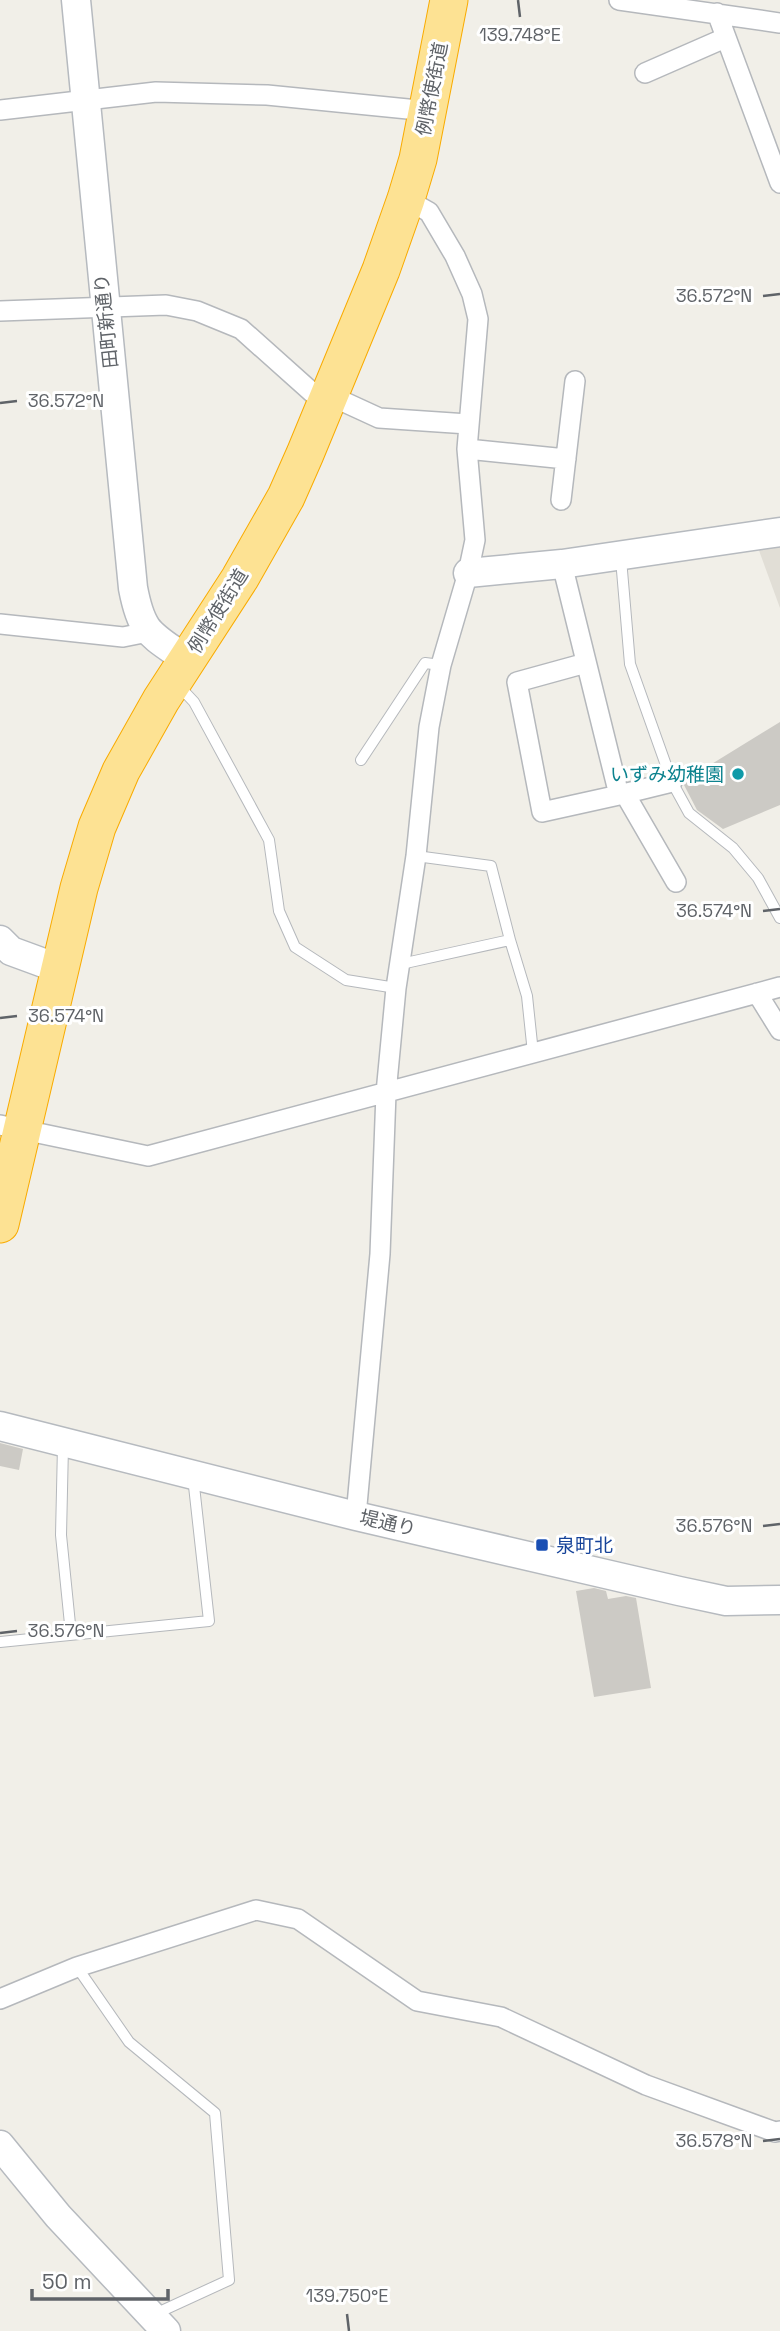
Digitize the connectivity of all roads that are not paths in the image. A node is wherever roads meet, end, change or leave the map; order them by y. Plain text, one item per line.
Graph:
1 (76, 0) edge
2 (449, 0) edge
3 (619, 0) edge
4 (717, 13) junction
5 (780, 23) edge
6 (725, 38) junction
7 (645, 73) dead end
8 (86, 100) junction
9 (0, 110) edge
10 (428, 111) junction
11 (780, 183) edge
12 (406, 199) junction
13 (104, 306) junction
14 (0, 311) edge
15 (575, 381) dead end
16 (327, 399) junction
17 (468, 424) junction
18 (467, 449) junction
19 (566, 458) junction
20 (561, 500) dead end
21 (780, 532) edge
22 (621, 555) junction
23 (562, 564) junction
24 (468, 573) junction
25 (0, 624) edge
26 (148, 632) junction
27 (586, 663) junction
28 (441, 665) junction
29 (180, 671) junction
30 (361, 760) dead end
31 (672, 782) junction
32 (622, 795) junction
33 (416, 856) junction
34 (676, 882) dead end
35 (780, 918) edge
36 (0, 940) edge
37 (510, 940) junction
38 (401, 964) junction
39 (60, 969) junction
40 (780, 987) edge
41 (396, 988) junction
42 (757, 993) junction
43 (780, 1030) edge
44 (533, 1053) junction
45 (386, 1093) junction
46 (10, 1127) edge
47 (0, 1224) edge
48 (0, 1426) edge
49 (64, 1441) junction
50 (193, 1473) junction
51 (356, 1516) junction
52 (780, 1600) edge
53 (71, 1634) junction
54 (0, 1642) edge
55 (77, 1967) junction
56 (0, 1999) edge
57 (780, 2132) edge
58 (0, 2146) edge
59 (159, 2323) edge

1 - 8 street, 田町新通り
2 - 10 highway, 例幣使街道
3 - 4 street
4 - 5 street
4 - 6 street
6 - 7 street
6 - 11 street
8 - 9 street
8 - 10 street
8 - 13 street, 田町新通り
10 - 12 highway, 例幣使街道
12 - 16 highway, 例幣使街道
12 - 17 street
13 - 14 street
13 - 16 street
13 - 26 street, 田町新通り
15 - 19 street
16 - 17 street
16 - 29 highway, 例幣使街道
17 - 18 street
18 - 19 street
18 - 24 street
19 - 20 street
21 - 22 street
22 - 23 street
22 - 31 lane
23 - 24 street
23 - 27 street
24 - 28 street
25 - 26 street
26 - 29 street
27 - 32 street
27 - 32 street
28 - 30 lane
28 - 33 street
29 - 39 highway, 例幣使街道
29 - 41 lane
31 - 32 street
31 - 35 lane
32 - 34 street
33 - 37 lane
33 - 38 street
36 - 39 street
37 - 38 lane
37 - 44 lane
38 - 41 street
39 - 46 highway, 例幣使街道
40 - 42 street
41 - 45 street
42 - 43 street
42 - 44 street
44 - 45 street
45 - 46 street
45 - 51 street
46 - 47 highway, 例幣使街道
48 - 49 street, 堤通り
49 - 50 street, 堤通り
49 - 53 lane
50 - 51 street, 堤通り
50 - 53 lane
51 - 52 street, 堤通り
53 - 54 lane
55 - 56 street
55 - 57 street
55 - 59 lane
58 - 59 street

